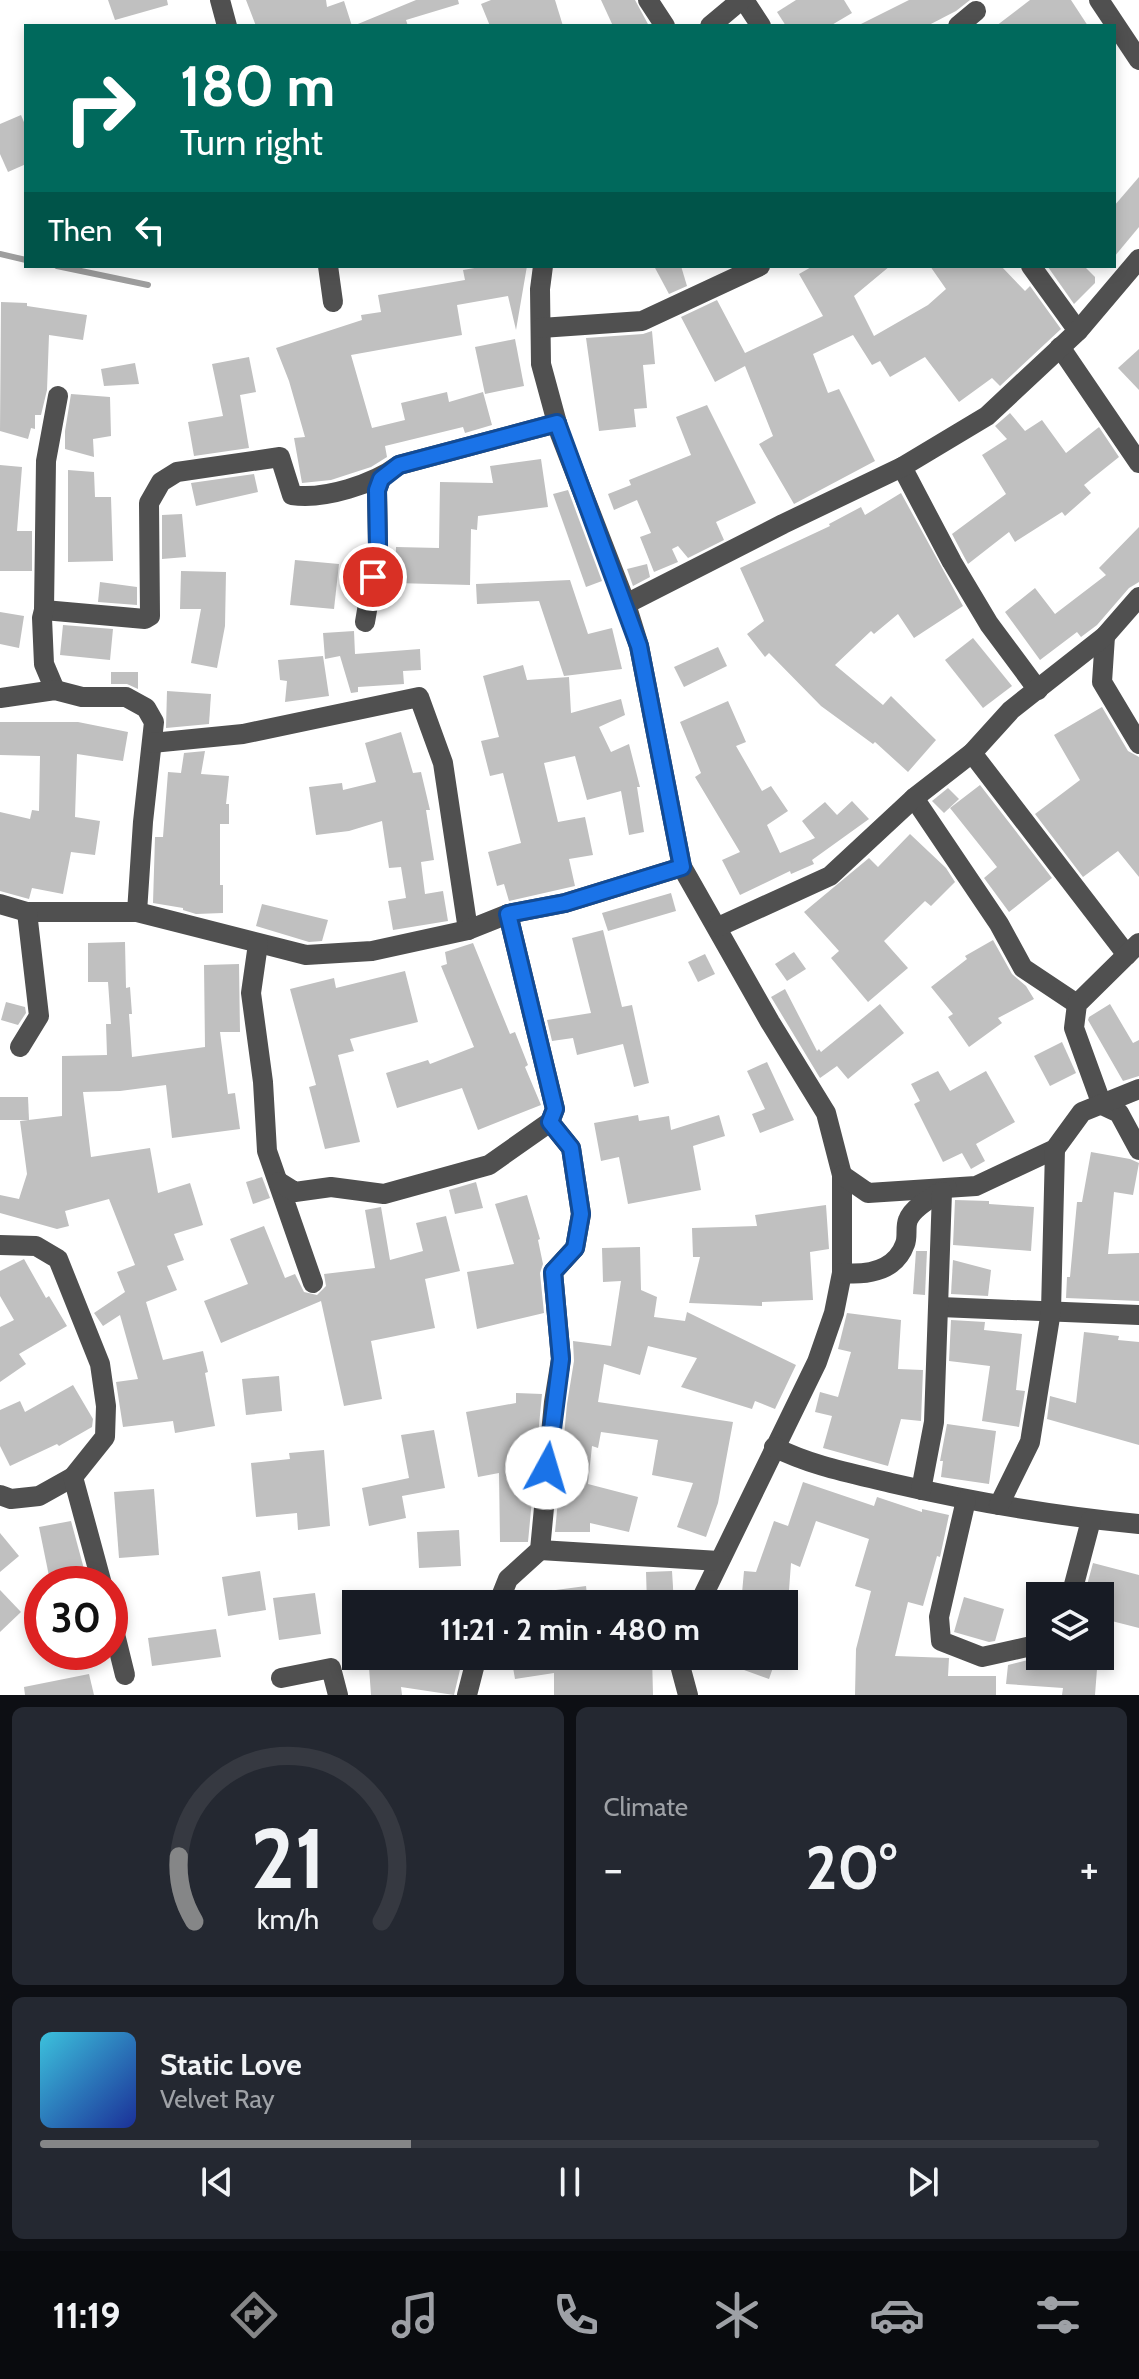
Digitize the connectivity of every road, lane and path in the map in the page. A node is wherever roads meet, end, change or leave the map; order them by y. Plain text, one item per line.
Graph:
1 (220, 0) edge
2 (648, 0) edge
3 (743, 0) edge
4 (1099, 0) edge
5 (976, 11) dead end
6 (226, 24) edge
7 (664, 24) edge
8 (713, 24) edge
9 (760, 24) edge
10 (960, 24) edge
11 (1115, 24) edge
12 (1116, 26) edge
13 (1139, 60) edge
14 (1139, 259) edge
15 (328, 268) edge
16 (543, 268) edge
17 (756, 268) edge
18 (1032, 268) edge
19 (333, 302) dead end
20 (541, 328) junction
21 (1078, 331) junction
22 (1060, 347) junction
23 (58, 396) dead end
24 (557, 423) junction
25 (1139, 463) edge
26 (902, 467) junction
27 (381, 479) junction
28 (1139, 597) edge
29 (626, 604) junction
30 (44, 610) junction
31 (365, 622) dead end
32 (1105, 636) junction
33 (55, 690) junction
34 (1038, 690) junction
35 (0, 698) edge
36 (152, 743) junction
37 (1139, 744) edge
38 (972, 753) junction
39 (914, 798) junction
40 (682, 867) junction
41 (0, 904) edge
42 (27, 912) junction
43 (137, 912) junction
44 (508, 914) junction
45 (718, 927) junction
46 (468, 930) junction
47 (258, 944) junction
48 (1133, 949) edge
49 (1077, 1004) junction
50 (20, 1047) dead end
51 (1139, 1089) edge
52 (1102, 1105) junction
53 (550, 1122) junction
54 (1055, 1149) junction
55 (1139, 1150) edge
56 (842, 1175) junction
57 (279, 1182) junction
58 (945, 1189) junction
59 (0, 1245) edge
60 (842, 1273) junction
61 (313, 1283) dead end
62 (940, 1307) junction
63 (1051, 1311) junction
64 (1139, 1315) edge
65 (774, 1447) junction
66 (73, 1477) junction
67 (921, 1490) junction
68 (0, 1495) edge
69 (966, 1500) junction
70 (999, 1505) junction
71 (1091, 1520) junction
72 (1139, 1524) edge
73 (540, 1550) junction
74 (719, 1561) junction
75 (97, 1566) edge
76 (1075, 1582) edge
77 (504, 1590) edge
78 (706, 1590) edge
79 (1026, 1647) edge
80 (124, 1670) edge
81 (473, 1670) edge
82 (681, 1670) edge
83 (125, 1675) dead end
84 (281, 1678) dead end
85 (338, 1695) edge
86 (467, 1695) edge
87 (688, 1695) edge

1 - 6 street
2 - 7 street
3 - 8 street
3 - 9 street
4 - 11 street
5 - 10 street
12 - 13 street
14 - 21 street
15 - 19 street
16 - 20 street
17 - 20 street
18 - 21 street
20 - 24 street
21 - 22 street
22 - 25 street
22 - 26 street
23 - 30 street
24 - 27 street
24 - 29 street
26 - 29 street
26 - 34 street
27 - 30 street
27 - 31 street
28 - 32 street
29 - 40 street
30 - 33 street
32 - 34 street
32 - 37 street
33 - 35 street
33 - 36 street
34 - 38 street
36 - 43 street
36 - 46 street
38 - 39 street
38 - 48 street
39 - 45 street
39 - 49 street
40 - 44 street
40 - 45 street
41 - 42 street
42 - 43 street
42 - 50 street
43 - 47 street
44 - 46 street
44 - 53 street
45 - 56 street
46 - 47 street
47 - 57 street
48 - 49 street
49 - 52 street
51 - 52 street
52 - 54 street
52 - 55 street
53 - 57 street
53 - 73 street
54 - 58 street
54 - 63 street
56 - 58 street
56 - 60 street
57 - 61 street
58 - 60 street
58 - 62 street
59 - 66 street
60 - 65 street
62 - 63 street
62 - 67 street
63 - 64 street
63 - 70 street
65 - 67 street
65 - 74 street
66 - 68 street
66 - 75 street
67 - 69 street
69 - 70 street
69 - 79 street
70 - 71 street
71 - 72 street
71 - 76 street
73 - 74 street
73 - 77 street
74 - 78 street
80 - 83 street
81 - 86 street
82 - 87 street
84 - 85 street

